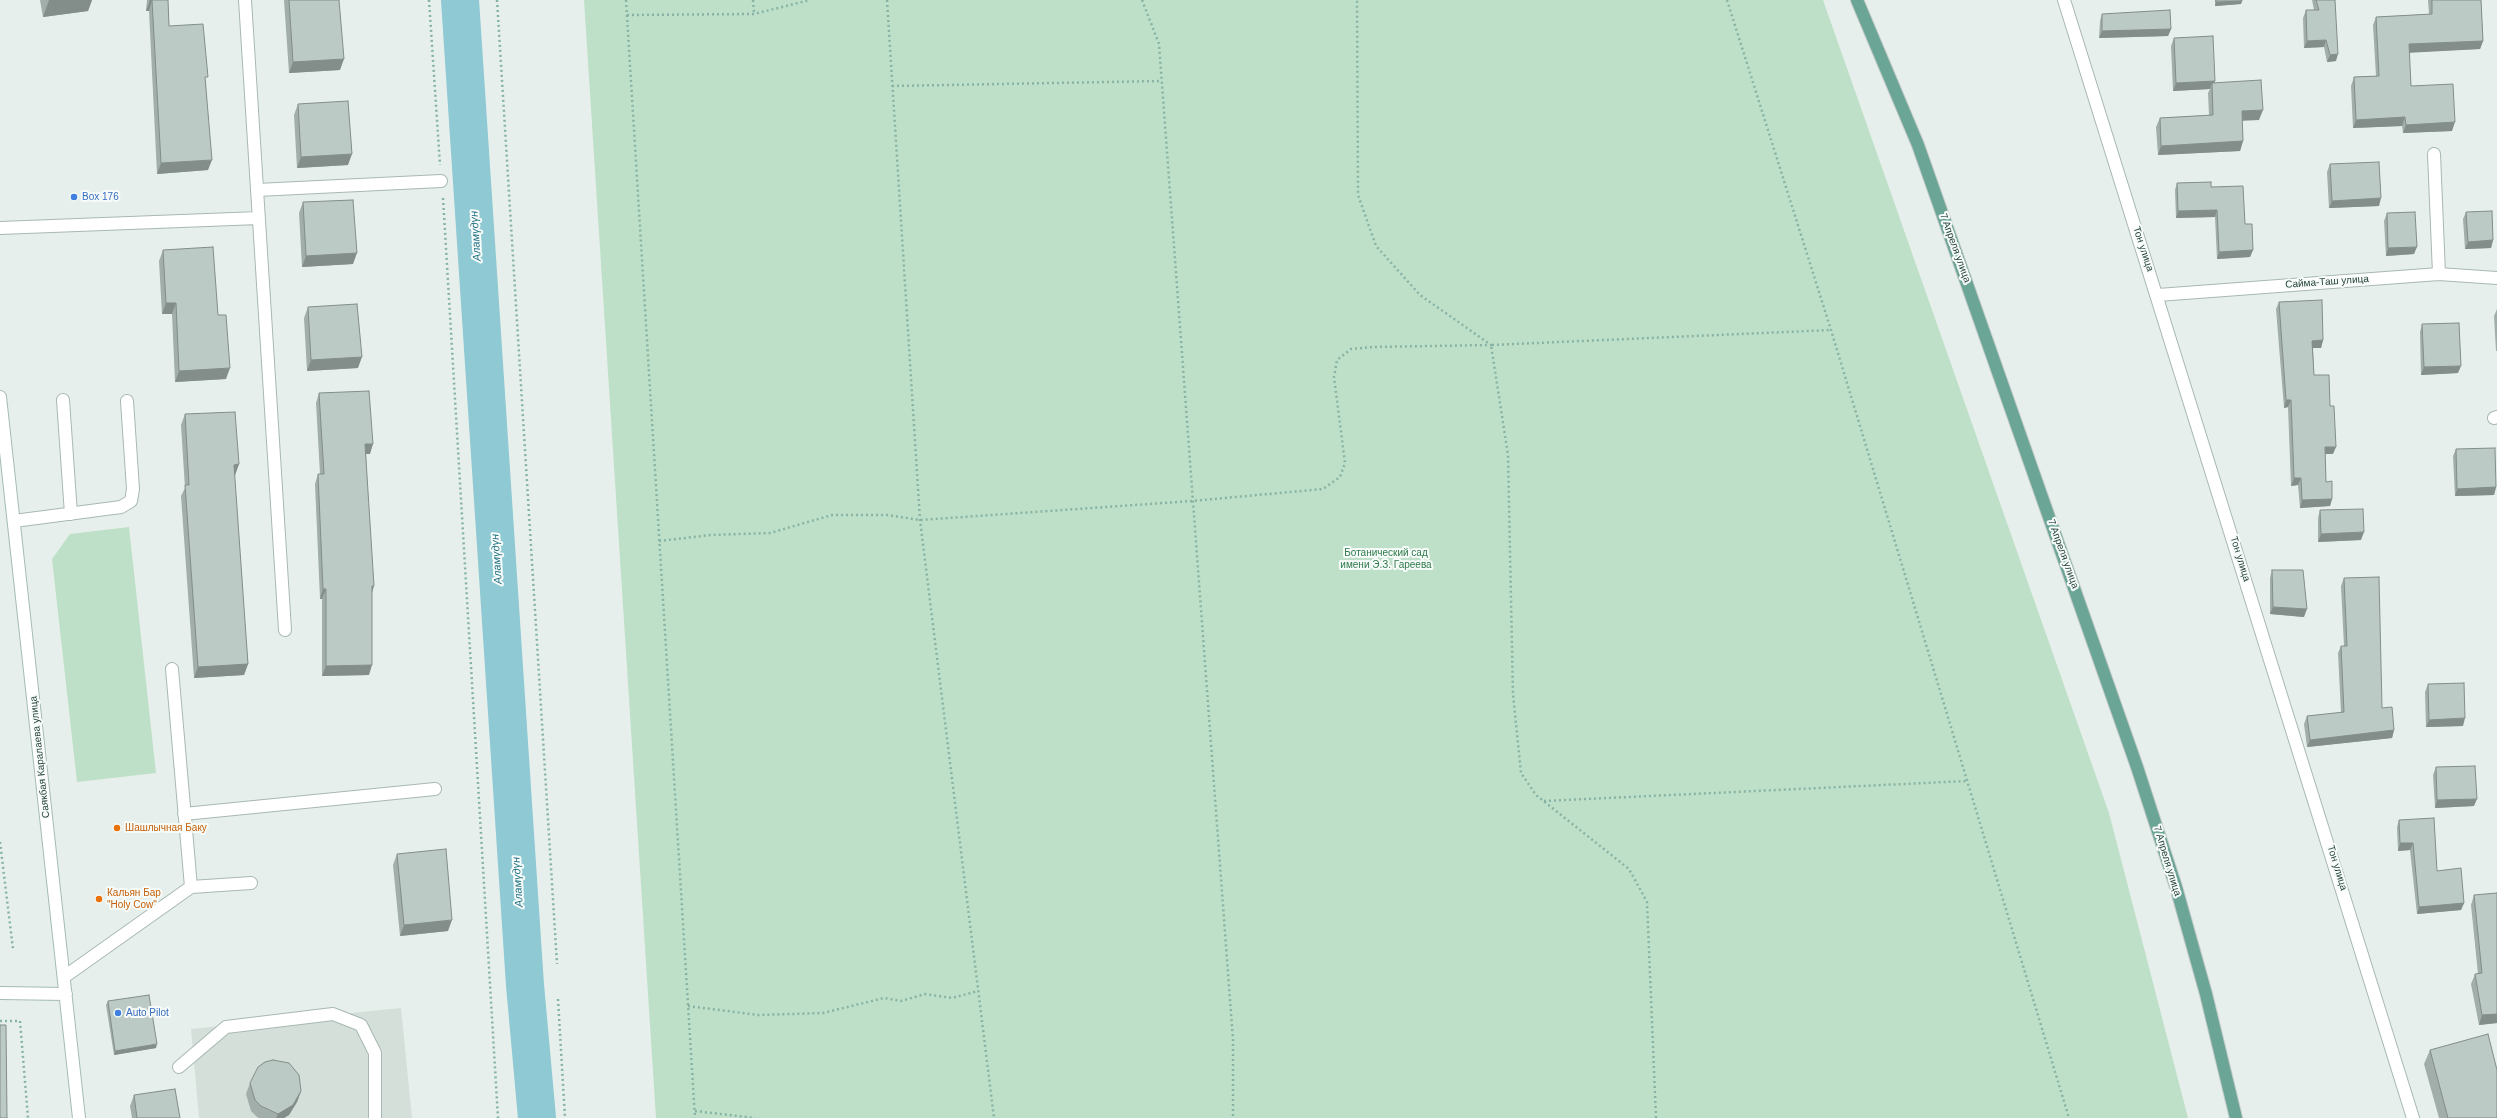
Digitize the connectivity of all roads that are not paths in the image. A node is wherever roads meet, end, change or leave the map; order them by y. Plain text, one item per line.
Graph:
1 (245, 0) edge
2 (1858, 0) edge
3 (2064, 0) edge
4 (2434, 154) dead end
5 (442, 181) road end
6 (257, 190) junction
7 (259, 218) junction
8 (0, 228) edge
9 (2439, 274) junction
10 (2497, 278) edge
11 (2158, 295) junction
12 (0, 397) edge
13 (0, 400) edge
14 (63, 400) dead end
15 (127, 401) dead end
16 (71, 514) junction
17 (14, 521) junction
18 (285, 630) dead end
19 (172, 669) dead end
20 (435, 789) dead end
21 (184, 814) junction
22 (251, 883) dead end
23 (191, 886) junction
24 (64, 977) junction
25 (0, 993) edge
26 (66, 994) junction
27 (179, 1067) dead end
28 (79, 1118) edge
29 (375, 1118) edge
30 (2236, 1118) edge
31 (2413, 1118) edge

1 - 6 street
2 - 30 main road, 7 Апреля улица
3 - 11 street, Тон улица
4 - 9 street
5 - 6 street
6 - 7 street
7 - 8 street
7 - 18 street
9 - 10 street, Сайма-Таш улица
9 - 11 street, Сайма-Таш улица
11 - 31 street, Тон улица
12 - 13 street, Саякбая Каралаева улица
13 - 17 street, Саякбая Каралаева улица
14 - 16 street
15 - 16 street
16 - 17 street
17 - 24 street, Саякбая Каралаева улица
19 - 21 street
20 - 21 street
21 - 23 street
22 - 23 street
23 - 24 street
24 - 26 street, Саякбая Каралаева улица
25 - 26 street
26 - 28 street, Саякбая Каралаева улица
27 - 29 street

